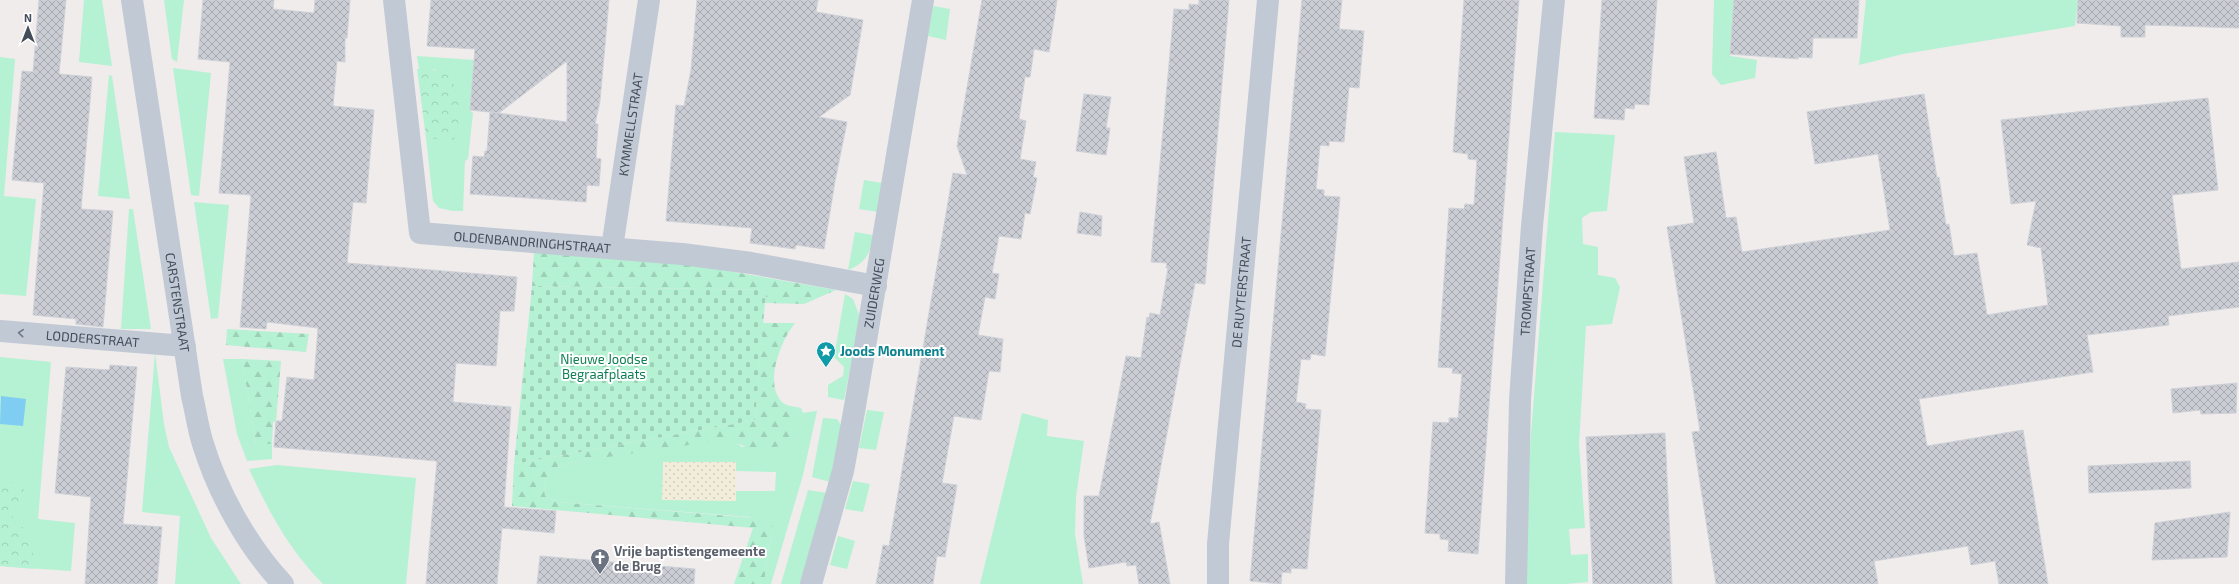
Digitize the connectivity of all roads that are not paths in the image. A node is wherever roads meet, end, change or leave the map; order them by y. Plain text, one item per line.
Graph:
1 (132, 0) edge
2 (394, 0) edge
3 (649, 0) edge
4 (923, 0) edge
5 (1268, 0) edge
6 (1554, 0) edge
7 (612, 248) junction
8 (876, 286) junction
9 (0, 331) edge
10 (185, 346) junction
11 (283, 584) edge
12 (811, 584) edge
13 (1218, 584) edge
14 (1516, 584) edge

1 - 10 street, CARSTENSTRAAT
2 - 7 street, OLDENBANDRINGHSTRAAT
3 - 7 street, KYMMELLSTRAAT
4 - 8 street, ZUIDERWEG
5 - 13 street, DE RUYTERSTRAAT
6 - 14 street, TROMPSTRAAT
7 - 8 street, OLDENBANDRINGHSTRAAT
8 - 12 street, ZUIDERWEG
10 -> 9 street, LODDERSTRAAT
10 - 11 street, CARSTENSTRAAT

